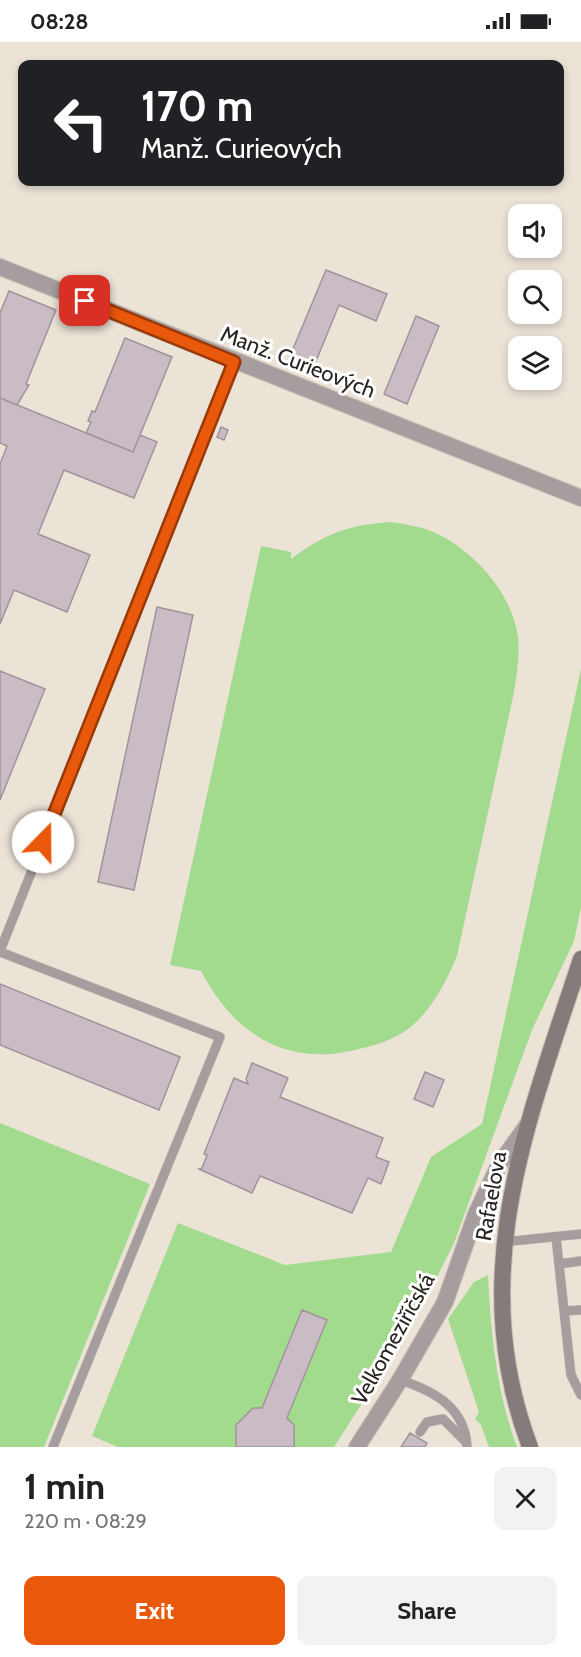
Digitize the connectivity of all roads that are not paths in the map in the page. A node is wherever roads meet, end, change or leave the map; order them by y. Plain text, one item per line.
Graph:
1 (0, 267) edge
2 (234, 362) junction
3 (581, 498) edge
4 (0, 952) edge
5 (581, 959) edge
6 (528, 1124) junction
7 (581, 1234) edge
8 (556, 1237) junction
9 (503, 1242) junction
10 (581, 1262) edge
11 (559, 1263) junction
12 (581, 1310) edge
13 (564, 1311) junction
14 (581, 1360) edge
15 (570, 1361) junction
16 (400, 1380) junction
17 (581, 1395) edge
18 (420, 1432) dead end
19 (467, 1445) edge
20 (53, 1447) edge
21 (357, 1447) edge
22 (530, 1447) edge

1 - 2 street, Manž. Curieových
2 - 3 street, Manž. Curieových
2 - 4 lane
4 - 20 lane
5 - 6 main road, Rafaelova
6 - 9 main road, Rafaelova
6 - 16 street, Velkomeziříčská
7 - 8 lane
8 - 9 lane
8 - 11 lane
9 - 22 main road, Rafaelova
10 - 11 lane
11 - 13 lane
12 - 13 lane
13 - 15 lane
14 - 15 lane
15 - 17 lane
16 - 19 lane
16 - 21 street, Velkomeziříčská
18 - 19 lane

